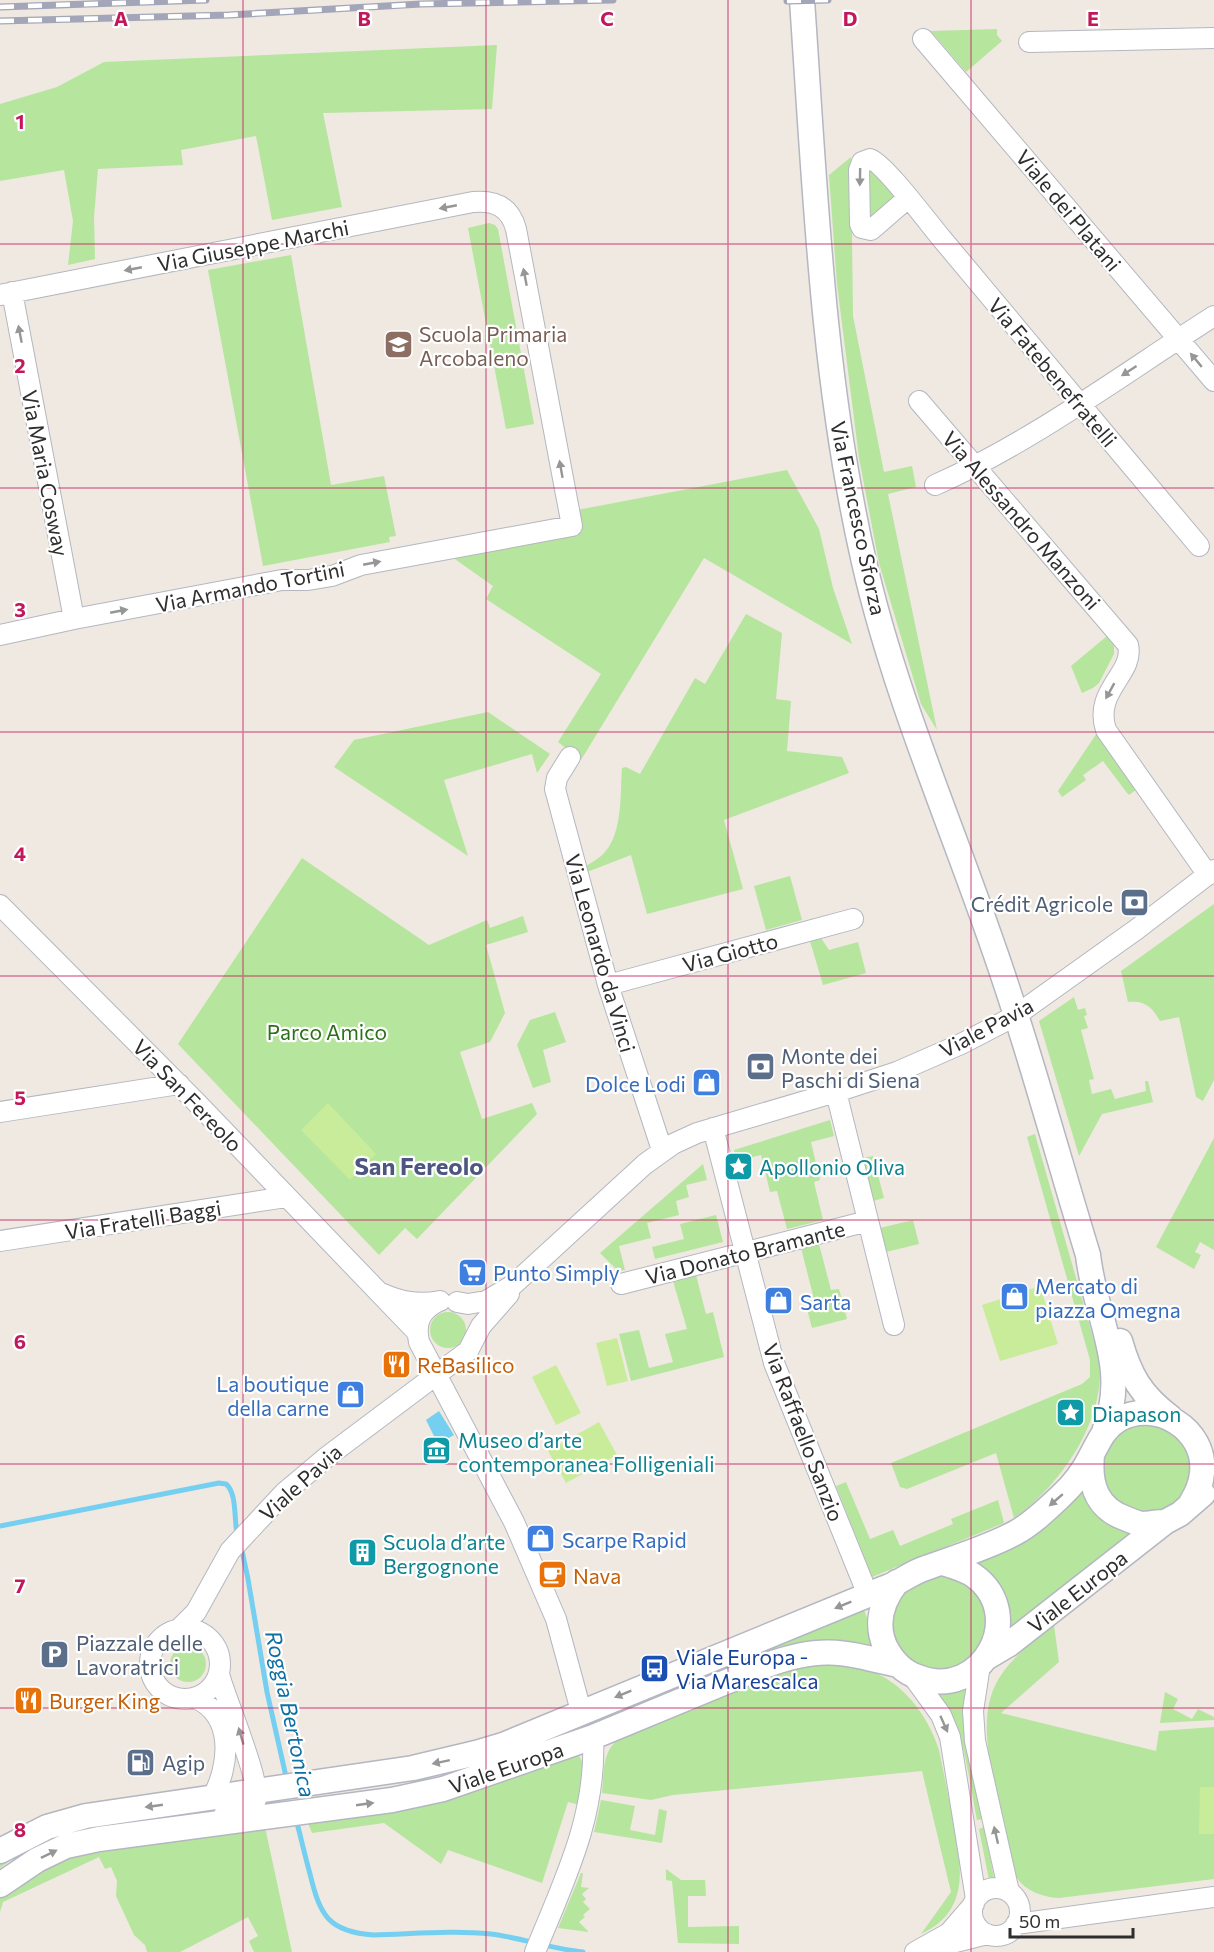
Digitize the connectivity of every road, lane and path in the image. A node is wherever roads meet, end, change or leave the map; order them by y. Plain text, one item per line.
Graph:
1 (802, 0) edge
2 (1214, 38) edge
3 (923, 39) dead end
4 (1029, 42) dead end
5 (908, 198) dead end
6 (6, 293) edge
7 (1214, 316) edge
8 (1178, 339) junction
9 (1214, 381) edge
10 (919, 401) dead end
11 (1080, 404) junction
12 (976, 467) junction
13 (935, 485) dead end
14 (572, 526) joint
15 (1199, 546) dead end
16 (74, 619) junction
17 (0, 635) edge
18 (570, 757) dead end
19 (1211, 872) edge
20 (1, 906) edge
21 (853, 919) dead end
22 (608, 985) junction
23 (1015, 1016) junction
24 (178, 1084) junction
25 (836, 1092) junction
26 (0, 1112) edge
27 (713, 1128) junction
28 (662, 1150) junction
29 (286, 1197) junction
30 (868, 1221) junction
31 (0, 1241) edge
32 (744, 1252) junction
33 (1088, 1255) junction
34 (528, 1272) junction
35 (621, 1284) dead end
36 (374, 1289) junction
37 (437, 1302) junction
38 (457, 1302) junction
39 (894, 1325) dead end
40 (477, 1334) junction
41 (422, 1346) junction
42 (460, 1357) junction
43 (436, 1375) junction
44 (403, 1399) junction
45 (1177, 1422) junction
46 (1104, 1432) junction
47 (1214, 1433) edge
48 (1092, 1455) junction
49 (1214, 1485) edge
50 (1191, 1503) junction
51 (1165, 1521) junction
52 (943, 1563) junction
53 (213, 1581) junction
54 (897, 1582) junction
55 (868, 1594) junction
56 (880, 1626) junction
57 (179, 1629) junction
58 (212, 1640) junction
59 (983, 1662) junction
60 (905, 1670) junction
61 (219, 1674) junction
62 (195, 1698) junction
63 (581, 1711) junction
64 (593, 1737) junction
65 (279, 1788) junction
66 (212, 1798) junction
67 (99, 1839) junction
68 (0, 1851) edge
69 (0, 1885) edge
70 (1013, 1897) junction
71 (1214, 1897) edge
72 (975, 1902) junction
73 (1071, 1917) junction
74 (1016, 1924) junction
75 (987, 1934) junction
76 (538, 1946) edge
77 (917, 1952) edge

1 - 23 street, Via Francesco Sforza
2 - 4 street
3 - 8 street, Viale dei Platani
5 - 11 street, Via Fatebenefratelli
14 -> 6 street, Via Giuseppe Marchi
16 -> 6 street, Via Maria Cosway
7 - 8 street
9 -> 8 street, Viale dei Platani
8 -> 11 street
10 - 12 street, Via Alessandro Manzoni
11 - 12 street
11 - 15 street, Via Fatebenefratelli
12 - 13 street
12 -> 19 street, Via Alessandro Manzoni
16 -> 14 street, Via Armando Tortini
16 - 17 street, Via Armando Tortini
18 - 22 street, Via Leonardo da Vinci
19 - 23 street, Viale Pavia
20 - 24 street, Via San Fereolo
21 - 22 street, Via Giotto
22 - 28 street, Via Leonardo da Vinci
23 - 25 street, Viale Pavia
23 - 33 street, Via Francesco Sforza
24 - 26 street
24 - 29 street, Via San Fereolo
25 - 27 street, Viale Pavia
25 - 30 street
27 - 28 street, Viale Pavia
27 - 32 street, Via Raffaello Sanzio
28 - 34 street, Viale Pavia
29 - 31 street, Via Fratelli Baggi
29 - 36 street, Via San Fereolo
30 - 32 street, Via Donato Bramante
30 - 39 street
32 - 35 street, Via Donato Bramante
32 - 55 street, Via Raffaello Sanzio
33 - 45 street
33 - 46 street
34 - 38 street, Viale Pavia
34 - 40 street, Viale Pavia
36 - 37 street, Via San Fereolo
36 - 41 street, Via San Fereolo
37 - 38 street, Via San Fereolo
37 - 41 street
38 - 40 street
40 - 42 street, Viale Pavia
41 - 42 street
41 - 43 street, Via San Fereolo
41 - 44 street, Viale Pavia
42 - 43 street, Viale Pavia
43 - 44 street, Viale Pavia
43 - 63 street, Via San Fereolo
44 - 53 street, Viale Pavia
45 - 46 street, Viale Europa
45 - 47 street, Viale Europa
45 - 50 street
46 - 48 street, Viale Europa
48 - 51 street, Viale Europa
48 -> 52 street, Viale Europa
49 - 50 street, Viale Europa
50 - 51 street, Viale Europa
51 - 59 street, Viale Europa
52 - 54 street, Viale Europa
52 - 59 street, Viale Europa
53 - 57 street, Viale Pavia
53 - 58 street, Viale Pavia
54 - 55 street, Viale Europa
54 - 56 street
55 - 56 street
55 -> 63 street, Viale Europa
56 - 60 street
57 - 58 street
57 - 62 street
58 - 61 street
59 - 60 street, Viale Europa
70 -> 59 street
60 - 64 street, Viale Europa
60 -> 72 street
61 - 62 street
65 -> 61 street
62 - 66 street
63 -> 65 street, Viale Europa
67 -> 64 street, Viale Europa
64 - 76 street
65 - 66 street, Viale Europa
65 - 67 street, Viale Europa
66 -> 68 street, Viale Europa
69 -> 67 street, Viale Europa
70 - 72 street
70 - 73 street
70 - 74 street
71 - 73 street
72 - 75 street
72 - 77 street
73 - 74 street
74 - 75 street
75 - 77 street

